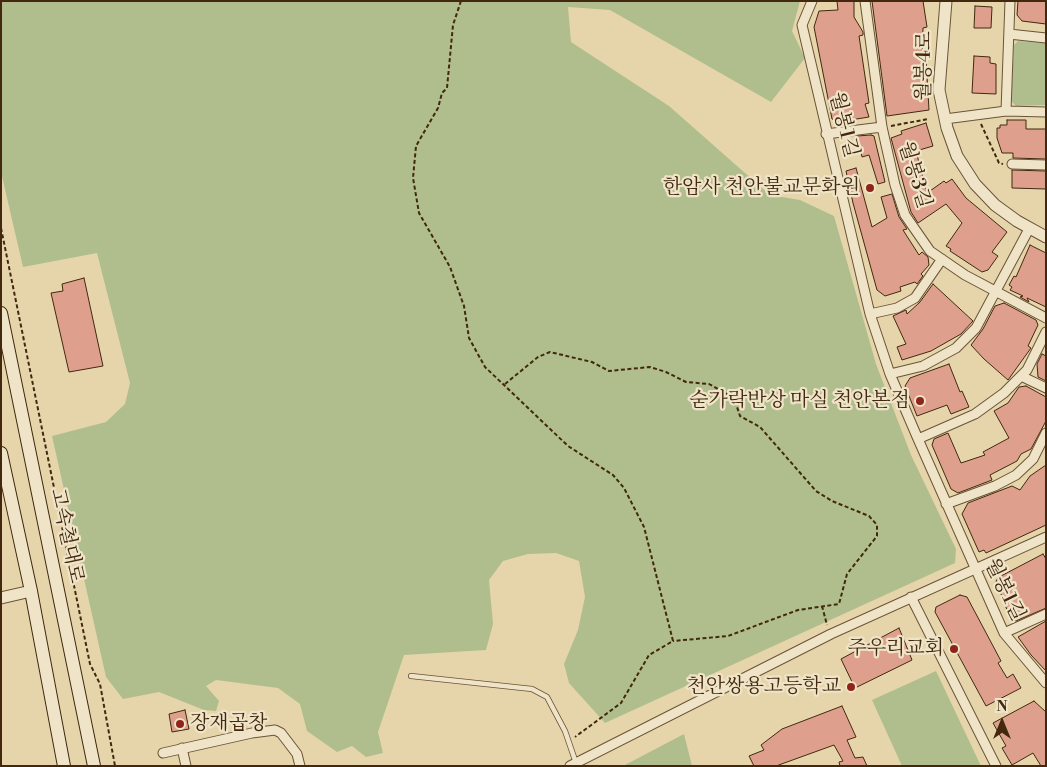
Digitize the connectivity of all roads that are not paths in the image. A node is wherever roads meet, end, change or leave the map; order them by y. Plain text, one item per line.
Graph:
1 (812, 1) edge
2 (865, 1) edge
3 (946, 1) edge
4 (1010, 1) edge
5 (1009, 34) junction
6 (1046, 38) edge
7 (1006, 111) junction
8 (1046, 112) edge
9 (945, 119) junction
10 (882, 127) junction
11 (826, 134) junction
12 (1012, 164) road end
13 (1046, 165) edge
14 (1029, 229) junction
15 (1046, 237) edge
16 (942, 259) junction
17 (997, 292) junction
18 (1, 313) edge
19 (870, 314) junction
20 (1046, 318) edge
21 (1046, 332) edge
22 (890, 374) junction
23 (1021, 376) junction
24 (1046, 388) edge
25 (1046, 433) edge
26 (918, 439) junction
27 (1, 453) edge
28 (946, 504) junction
29 (1046, 537) edge
30 (974, 568) junction
31 (31, 591) junction
32 (911, 597) junction
33 (1, 598) edge
34 (1046, 614) edge
35 (1004, 633) junction
36 (411, 676) dead end
37 (1046, 683) edge
38 (182, 748) junction
39 (163, 753) dead end
40 (573, 764) edge
41 (64, 766) edge
42 (94, 766) edge
43 (186, 766) edge
44 (300, 766) edge
45 (996, 766) edge

1 - 11 street, 월봉1길
2 - 10 street, 월봉3길
3 - 9 street, 월봉4로
4 - 5 street
5 - 6 street
5 - 7 street
7 - 8 street
7 - 9 street
9 - 14 street, 월봉4로
10 - 11 street
10 - 16 street, 월봉3길
11 - 19 street, 월봉1길
12 - 13 street
14 - 15 street, 월봉4로
14 - 17 street
16 - 17 street, 월봉3길
16 - 19 street
17 - 20 street, 월봉3길
17 - 22 street
18 - 42 main road, 고속철대로
19 - 22 street, 월봉1길
21 - 23 street
22 - 26 street, 월봉1길
23 - 24 street
23 - 26 street
25 - 28 street
26 - 28 street, 월봉1길
27 - 31 main road
28 - 30 street, 월봉1길
29 - 30 street
30 - 32 street
30 - 35 street, 월봉1길
31 - 33 street
31 - 41 main road
32 - 40 street
32 - 45 street
34 - 35 street
35 - 37 street, 월봉1길
36 - 40 lane
38 - 39 street
38 - 43 street
38 - 44 street

